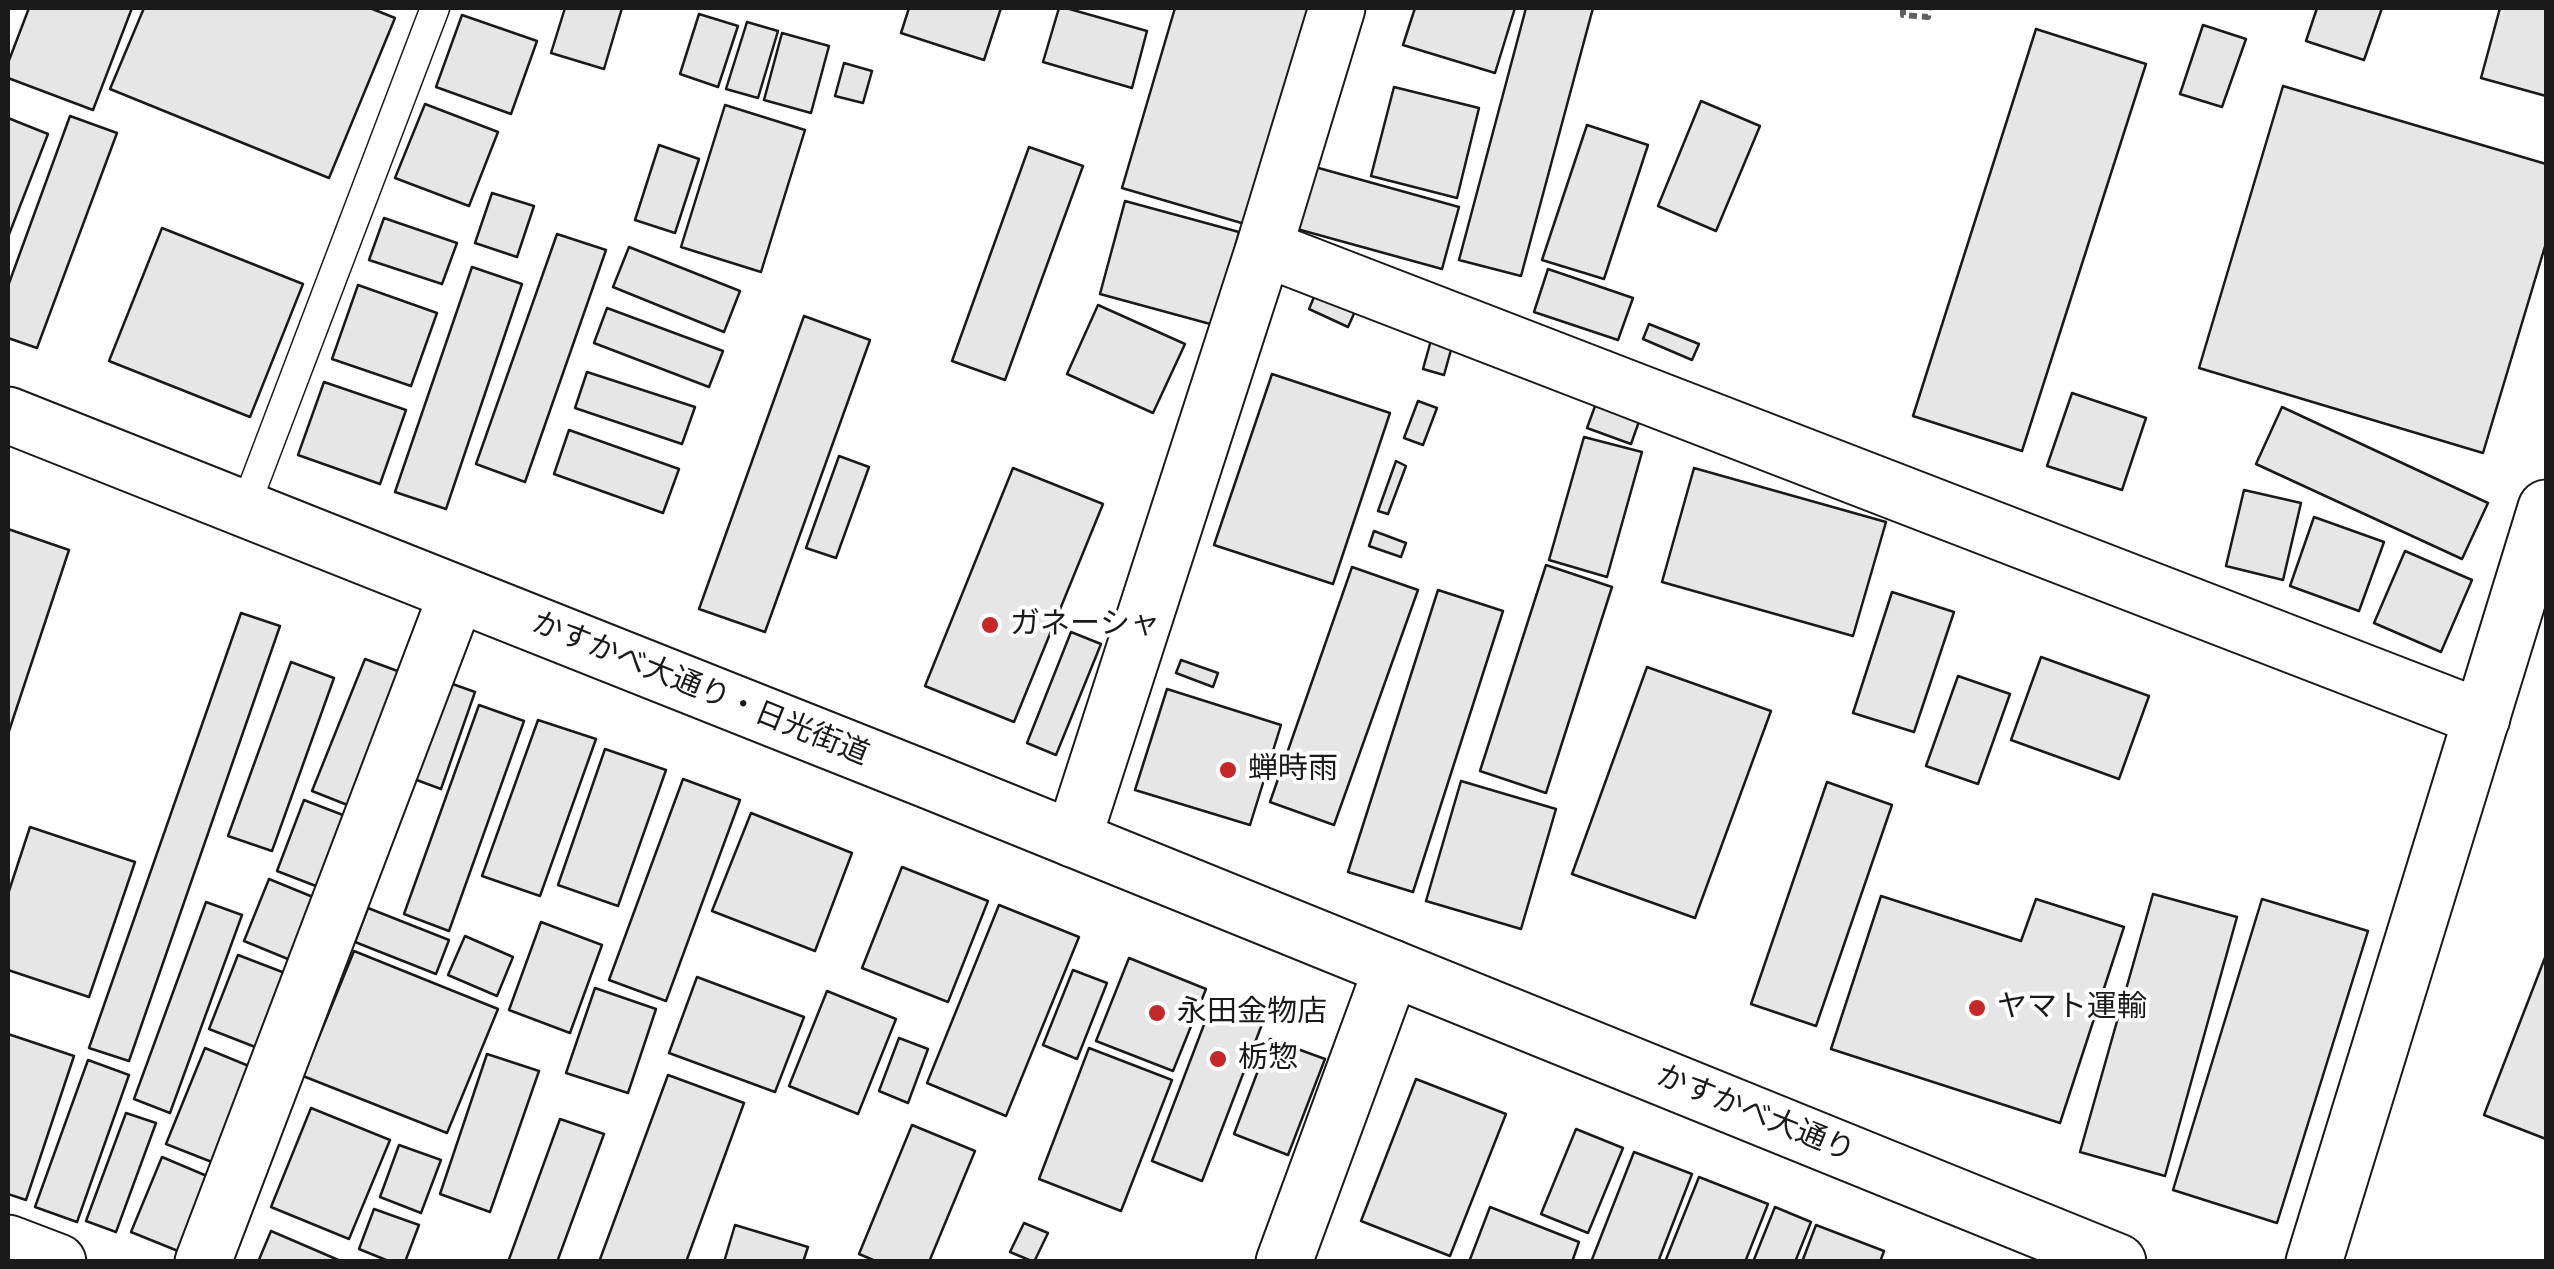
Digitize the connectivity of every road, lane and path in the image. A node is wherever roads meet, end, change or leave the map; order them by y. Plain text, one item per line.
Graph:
1 (436, 8) edge
2 (1337, 8) edge
3 (1903, 8) edge
4 (1928, 8) edge
5 (1264, 248) junction
6 (8, 416) edge
7 (2546, 508) edge
8 (244, 510) junction
9 (458, 594) junction
10 (2482, 718) junction
11 (1073, 839) junction
12 (1392, 968) junction
13 (8, 1243) edge
14 (58, 1262) edge
15 (202, 1262) edge
16 (1284, 1262) edge
17 (2118, 1262) edge
18 (2314, 1262) edge

1 - 8 lane
2 - 5 street
3 - 4 path
5 - 10 street
5 - 11 street
6 - 8 street, かすかべ大通り・日光街道
7 - 10 street
8 - 9 street, かすかべ大通り・日光街道
9 - 11 street, かすかべ大通り・日光街道
9 - 15 street
10 - 18 street
11 - 12 street, かすかべ大通り・日光街道
12 - 16 street
12 - 17 street, かすかべ大通り
13 - 14 street

